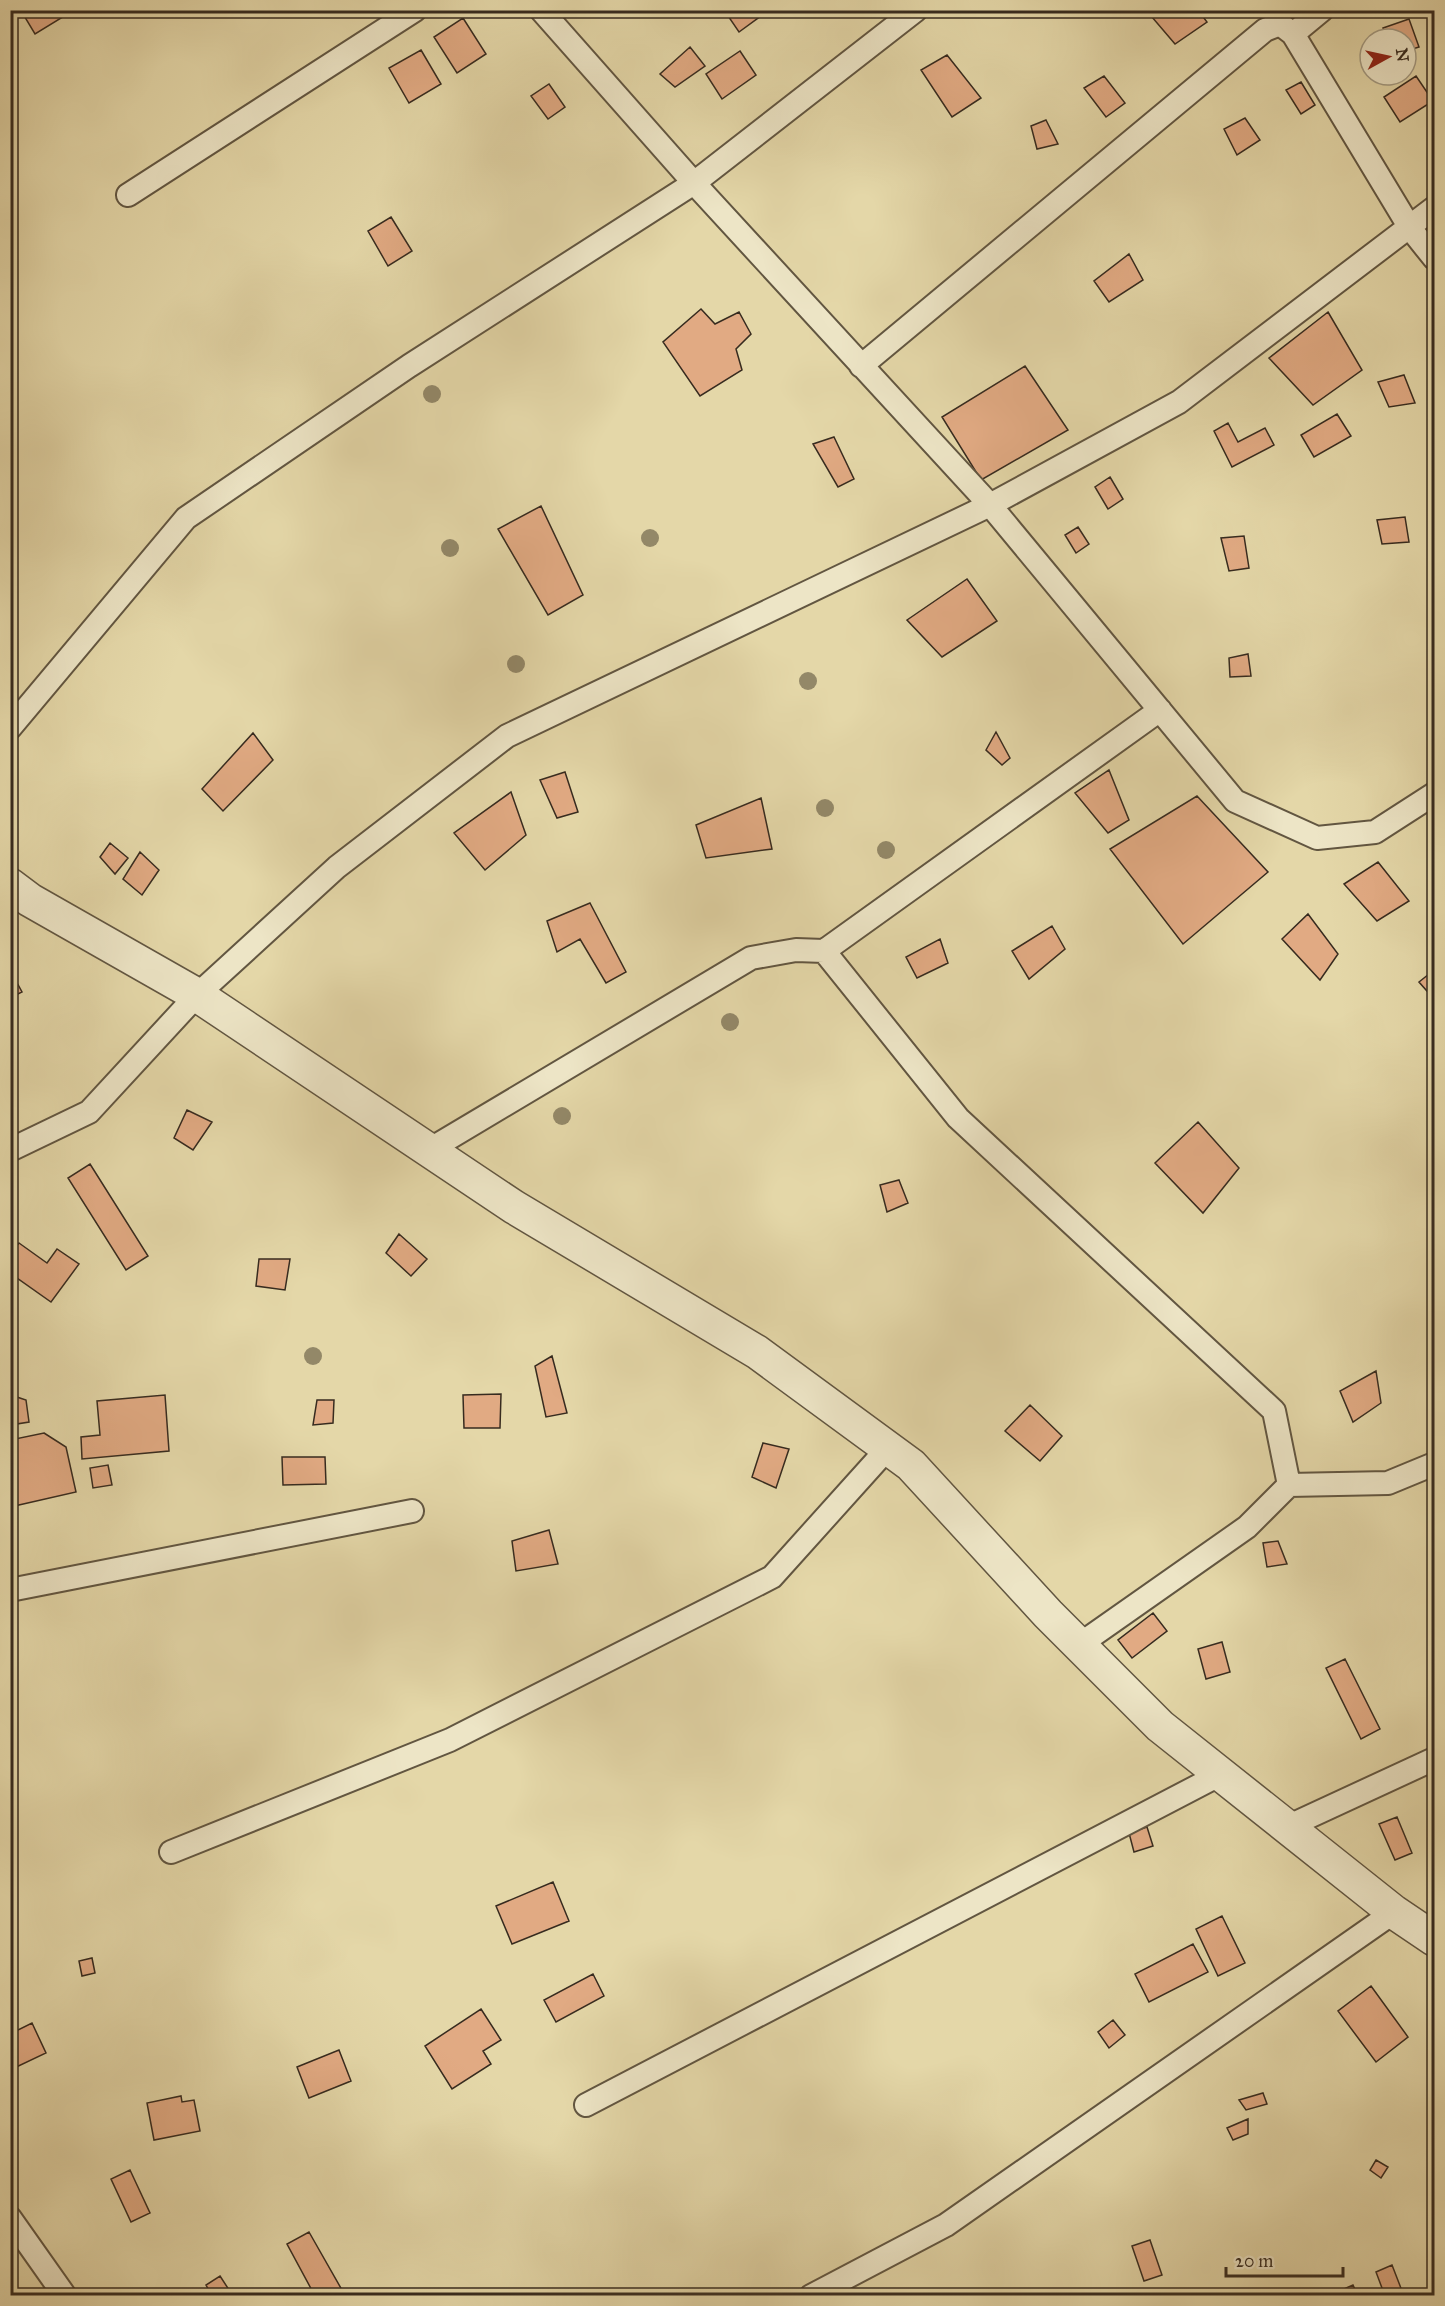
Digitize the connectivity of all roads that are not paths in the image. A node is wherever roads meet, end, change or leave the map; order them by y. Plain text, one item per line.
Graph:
1 (415, 10) edge
2 (541, 10) edge
3 (916, 10) edge
4 (1322, 10) edge
5 (1293, 34) junction
6 (694, 183) junction
7 (128, 195) dead end
8 (1434, 208) edge
9 (1410, 228) junction
10 (1434, 258) edge
11 (861, 366) junction
12 (990, 505) junction
13 (1160, 710) junction
14 (10, 728) edge
15 (1434, 794) edge
16 (17, 898) edge
17 (825, 951) junction
18 (197, 995) junction
19 (10, 1150) edge
20 (429, 1150) junction
21 (888, 1448) junction
22 (1434, 1464) edge
23 (1289, 1485) junction
24 (412, 1512) dead end
25 (10, 1590) edge
26 (1079, 1645) junction
27 (1434, 1759) edge
28 (1221, 1774) junction
29 (1287, 1827) junction
30 (171, 1852) dead end
31 (1394, 1912) junction
32 (1434, 1939) edge
33 (586, 2105) dead end
34 (10, 2218) edge
35 (65, 2295) edge
36 (811, 2295) edge

1 - 7 lane
2 - 6 lane
3 - 6 lane
4 - 5 lane
5 - 9 lane
5 - 11 lane
6 - 11 lane
6 - 14 lane
8 - 9 lane
9 - 10 lane
9 - 12 lane
11 - 12 lane
12 - 13 lane
12 - 18 lane
13 - 15 lane
13 - 17 lane
16 - 18 street
17 - 20 lane
17 - 23 lane
18 - 19 lane
18 - 20 street
20 - 21 street
21 - 26 street
21 - 30 lane
22 - 23 lane
23 - 26 lane
24 - 25 lane
26 - 28 street
27 - 29 lane
28 - 29 street
28 - 33 lane
29 - 31 street
31 - 32 street
31 - 36 lane
34 - 35 lane

